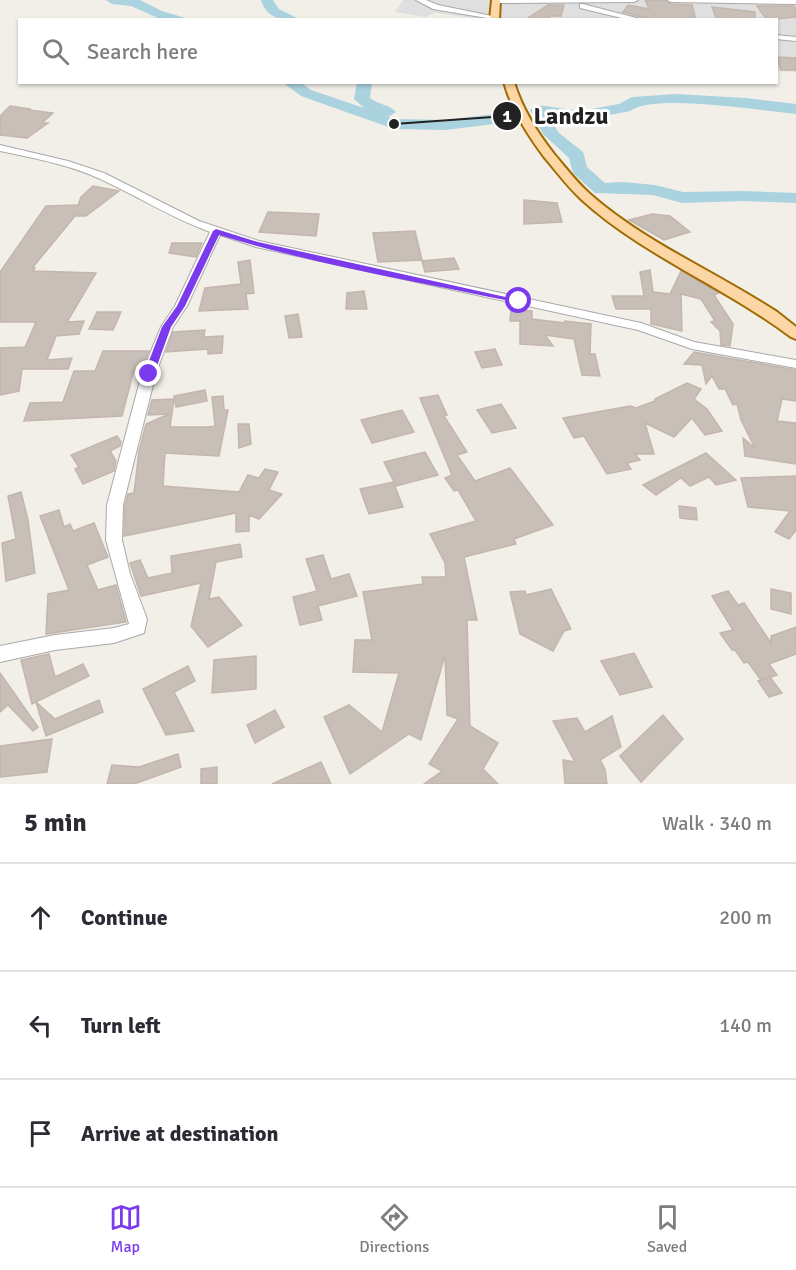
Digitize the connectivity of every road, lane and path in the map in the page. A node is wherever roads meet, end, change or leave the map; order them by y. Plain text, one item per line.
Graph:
1 (420, 0) edge
2 (496, 0) edge
3 (634, 0) edge
4 (671, 0) edge
5 (697, 0) edge
6 (558, 1) edge
7 (614, 1) edge
8 (758, 1) edge
9 (796, 2) edge
10 (494, 18) edge
11 (625, 18) edge
12 (778, 37) edge
13 (796, 39) edge
14 (510, 84) edge
15 (0, 148) edge
16 (216, 231) junction
17 (796, 334) edge
18 (796, 364) edge
19 (0, 654) edge

1 - 10 street
2 - 6 street
2 - 10 main road
3 - 7 street
4 - 5 street
5 - 8 street
6 - 7 street
6 - 11 street
8 - 9 street
12 - 13 street
14 - 17 main road
15 - 16 street
16 - 18 street
16 - 19 street

